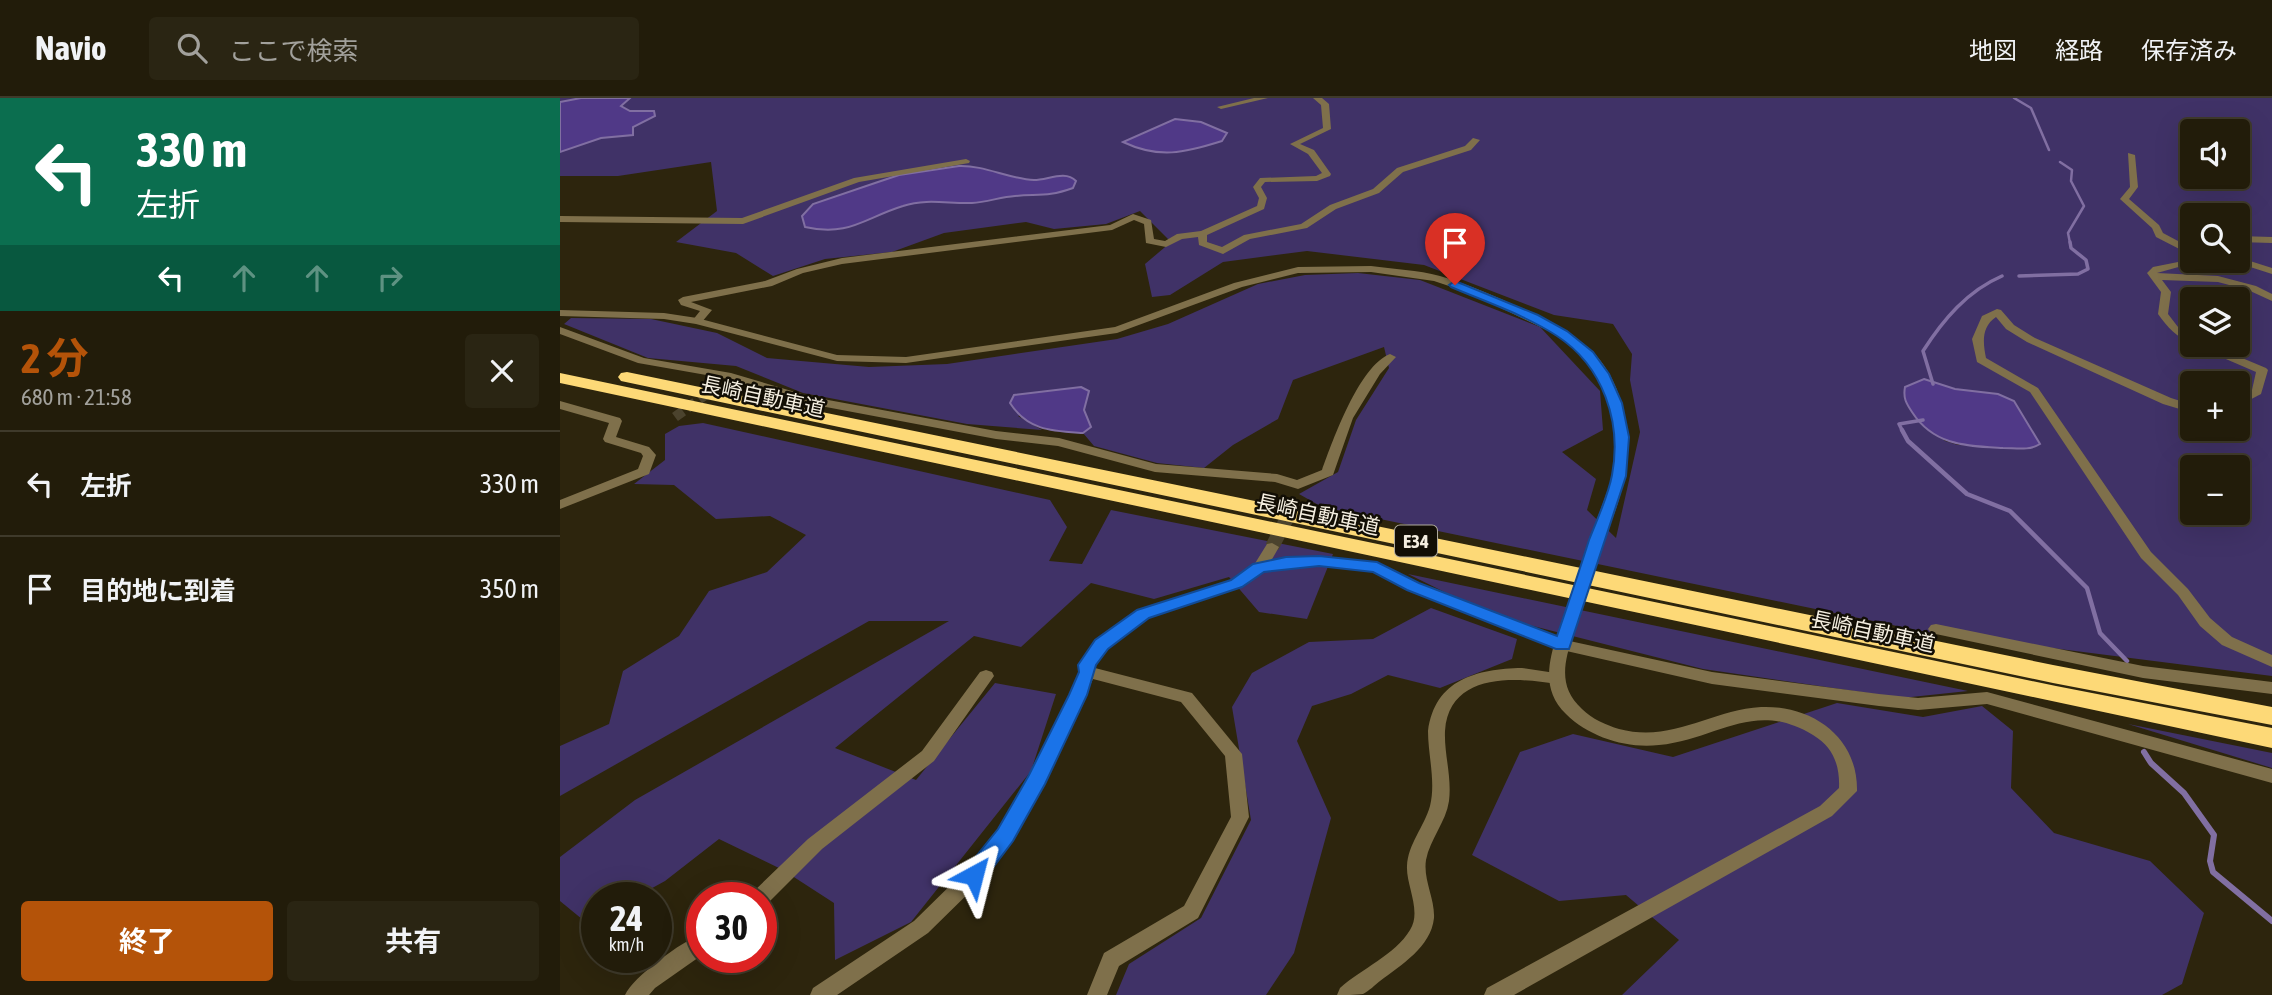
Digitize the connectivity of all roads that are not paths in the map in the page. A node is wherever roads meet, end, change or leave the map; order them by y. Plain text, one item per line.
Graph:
1 (1264, 98) edge
2 (1317, 98) edge
3 (1221, 107) dead end
4 (1476, 140) dead end
5 (2131, 155) dead end
6 (965, 161) dead end
7 (560, 219) edge
8 (1203, 234) junction
9 (2250, 239) edge
10 (2272, 240) edge
11 (2180, 246) edge
12 (2180, 264) edge
13 (2250, 264) edge
14 (2272, 271) edge
15 (2154, 277) junction
16 (2272, 298) edge
17 (560, 313) edge
18 (698, 321) junction
19 (560, 330) edge
20 (2180, 332) edge
21 (1390, 357) dead end
22 (2231, 357) edge
23 (560, 363) edge
24 (560, 378) edge
25 (2250, 396) edge
26 (2180, 404) edge
27 (560, 405) edge
28 (1298, 485) junction
29 (1296, 501) tunnel mouth
30 (560, 505) edge
31 (1272, 547) tunnel mouth
32 (1259, 568) junction
33 (1937, 629) dead end
34 (1564, 640) junction
35 (2272, 660) edge
36 (1088, 672) junction
37 (986, 676) dead end
38 (1556, 678) junction
39 (2272, 688) edge
40 (2272, 716) edge
41 (2272, 738) edge
42 (2272, 776) edge
43 (776, 882) edge
44 (686, 954) edge
45 (635, 995) edge
46 (820, 995) edge
47 (1097, 995) edge
48 (1347, 995) edge
49 (1494, 995) edge

1 - 3 street
2 - 8 street
4 - 8 street
5 - 11 street
6 - 7 street
8 - 18 street
9 - 10 street
12 - 15 street
13 - 14 street
15 - 16 street
15 - 20 street
17 - 18 street
18 - 34 street, bridge
19 - 28 street
21 - 28 street
22 - 25 street
23 - 40 highway, 長崎自動車道 / E34
24 - 41 highway, 長崎自動車道 / E34
26 - 35 street
27 - 30 street
28 - 29 street
31 - 32 street
32 - 34 street
32 - 36 street
33 - 39 street
34 - 38 street
34 - 42 street
36 - 46 street
36 - 47 street
37 - 43 street
38 - 48 street
38 - 49 street
44 - 45 street

